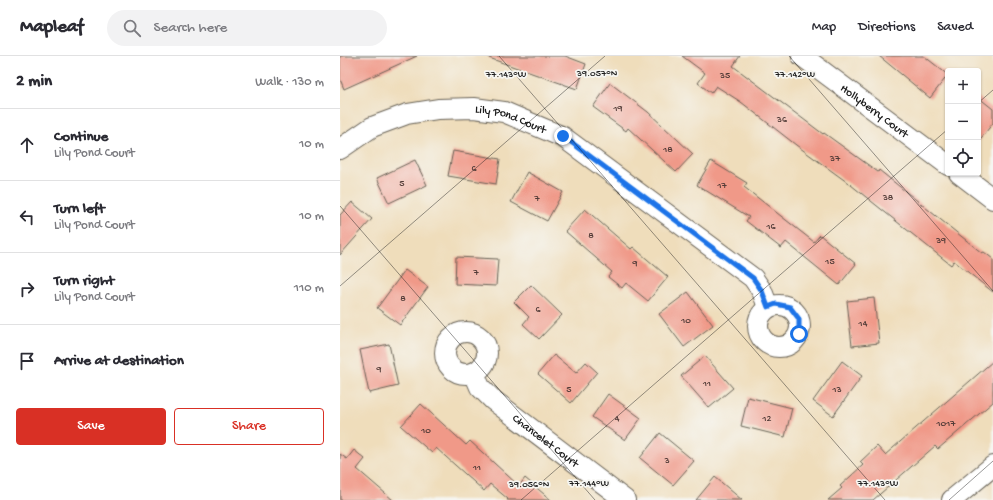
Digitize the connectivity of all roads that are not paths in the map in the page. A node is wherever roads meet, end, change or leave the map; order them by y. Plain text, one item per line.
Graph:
1 (802, 56) edge
2 (340, 149) edge
3 (945, 163) edge
4 (963, 176) edge
5 (993, 199) edge
6 (768, 307) dead end
7 (474, 373) dead end
8 (993, 466) edge
9 (625, 500) edge
10 (952, 500) edge

1 - 3 street, Hollyberry Court
2 - 6 street, Lily Pond Court
4 - 5 street
7 - 9 street, Chancelet Court
8 - 10 street

